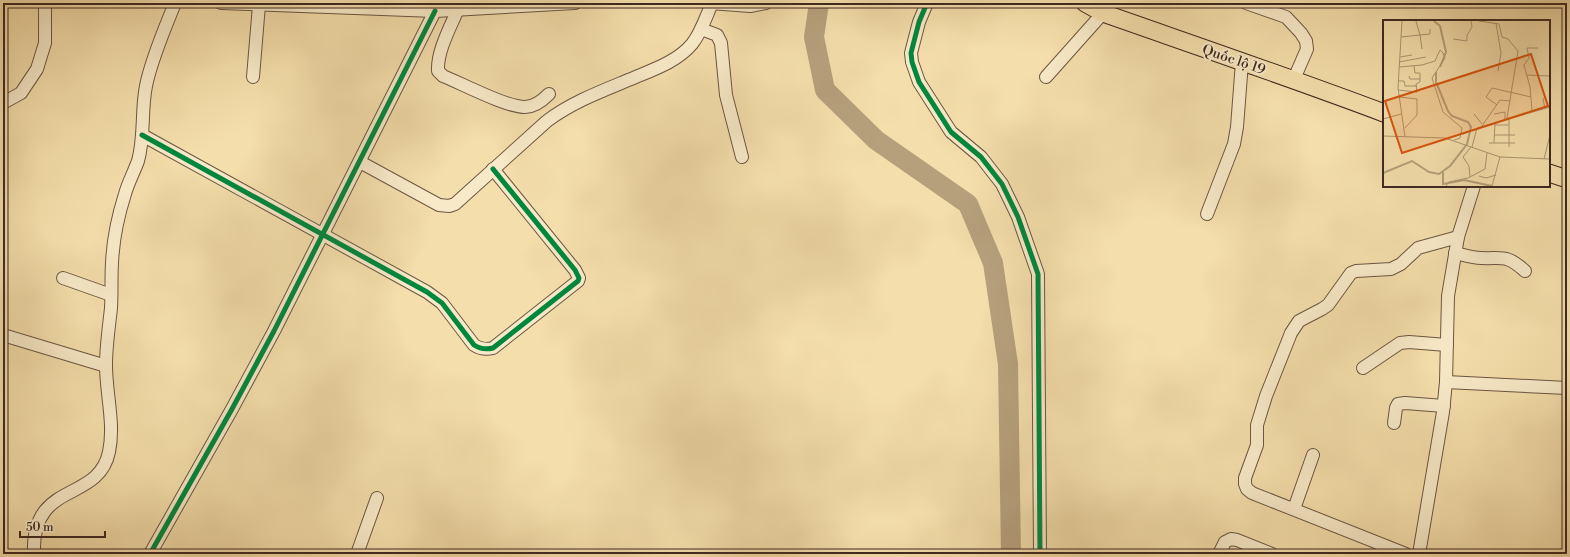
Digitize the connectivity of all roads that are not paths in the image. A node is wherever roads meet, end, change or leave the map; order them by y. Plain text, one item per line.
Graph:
1 (45, 3) edge
2 (175, 3) edge
3 (221, 3) edge
4 (574, 3) edge
5 (711, 3) edge
6 (766, 3) edge
7 (927, 3) edge
8 (1085, 3) edge
9 (1246, 3) edge
10 (259, 5) junction
11 (414, 6) edge
12 (458, 9) junction
13 (435, 11) junction
14 (1103, 13) junction
15 (701, 29) junction
16 (1242, 62) junction
17 (1046, 76) dead end
18 (253, 77) dead end
19 (1294, 79) junction
20 (549, 94) dead end
21 (3, 103) edge
22 (1383, 113) edge
23 (142, 135) junction
24 (742, 157) dead end
25 (360, 162) junction
26 (493, 169) junction
27 (1550, 173) edge
28 (1567, 179) edge
29 (1474, 187) edge
30 (1207, 214) dead end
31 (323, 236) junction
32 (1458, 237) junction
33 (1455, 253) junction
34 (1525, 271) dead end
35 (63, 278) dead end
36 (111, 295) junction
37 (3, 335) edge
38 (1447, 345) junction
39 (106, 366) junction
40 (1363, 368) dead end
41 (1446, 382) junction
42 (1567, 388) edge
43 (1444, 406) junction
44 (1394, 423) dead end
45 (1313, 455) dead end
46 (378, 498) dead end
47 (1294, 509) junction
48 (34, 554) edge
49 (150, 554) edge
50 (357, 554) edge
51 (1040, 554) edge
52 (1219, 554) edge
53 (1272, 554) edge
54 (1406, 554) edge
55 (1419, 554) edge

1 - 21 street
2 - 23 street
3 - 10 street
4 - 12 street
5 - 6 street
5 - 15 street
7 - 51 street
8 - 14 highway, Quốc lộ 19
9 - 19 street
10 - 11 street
10 - 18 street
11 - 13 street
12 - 13 street
12 - 20 street
13 - 25 street
14 - 16 highway, Quốc lộ 19
14 - 17 street
15 - 24 street
15 - 26 street
16 - 19 highway, Quốc lộ 19
16 - 30 street
19 - 22 highway, Quốc lộ 19
23 - 31 street
23 - 36 street
25 - 26 street
25 - 31 street
26 - 31 street
27 - 28 highway
29 - 32 street
31 - 49 street
32 - 33 street
32 - 47 street
33 - 34 street
33 - 38 street
35 - 36 street
36 - 39 street
37 - 39 street
38 - 40 street
38 - 41 street
39 - 48 street
41 - 42 street
41 - 43 street
43 - 44 street
43 - 55 street
45 - 47 street
46 - 50 street
47 - 54 street
52 - 53 street

